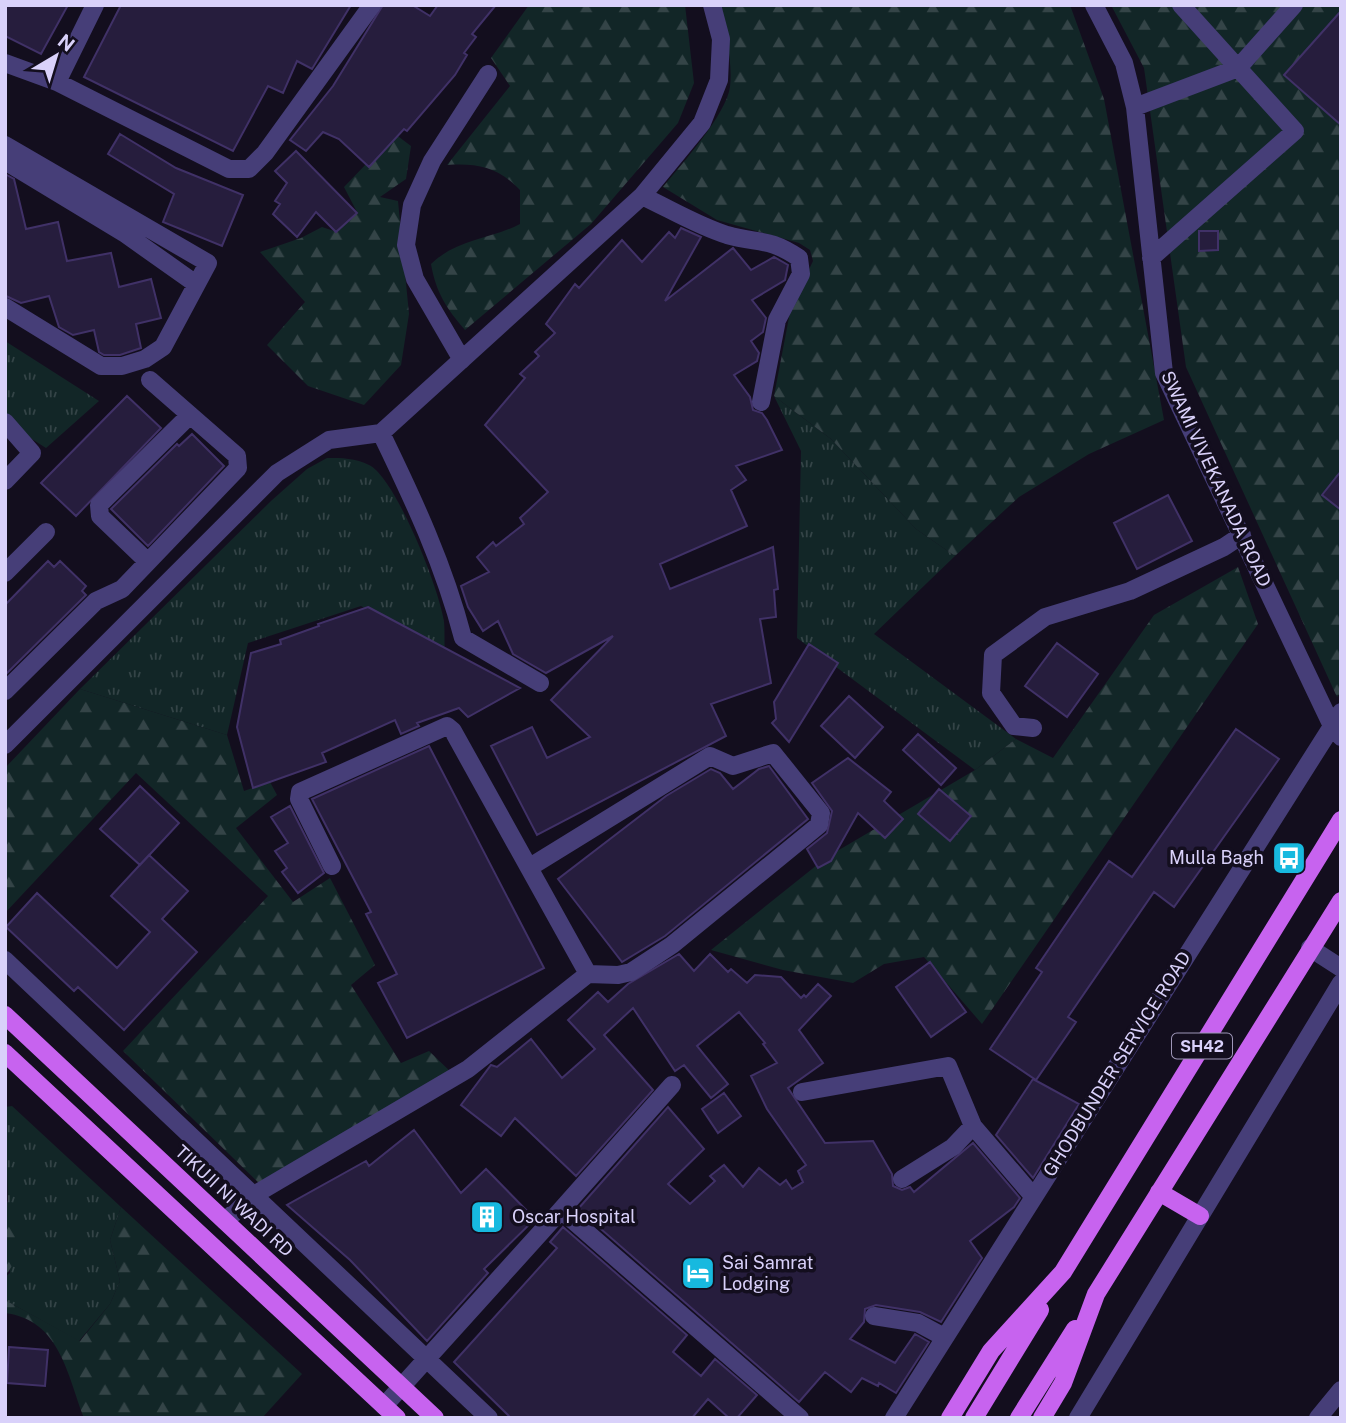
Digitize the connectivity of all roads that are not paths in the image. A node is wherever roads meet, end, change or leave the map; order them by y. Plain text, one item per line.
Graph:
1 (95, 5) edge
2 (372, 5) edge
3 (712, 5) edge
4 (1094, 5) edge
5 (1181, 5) edge
6 (1294, 5) edge
7 (5, 63) edge
8 (1238, 68) junction
9 (488, 74) dead end
10 (57, 82) junction
11 (1135, 107) junction
12 (5, 145) edge
13 (5, 161) edge
14 (642, 196) junction
15 (1150, 258) junction
16 (196, 284) junction
17 (5, 307) edge
18 (462, 360) junction
19 (150, 380) dead end
20 (761, 402) dead end
21 (190, 415) junction
22 (5, 422) edge
23 (381, 433) junction
24 (5, 481) edge
25 (47, 532) dead end
26 (1242, 535) junction
27 (147, 561) junction
28 (5, 572) edge
29 (540, 683) dead end
30 (5, 691) edge
31 (1337, 724) edge
32 (1033, 727) dead end
33 (5, 744) edge
34 (1341, 820) edge
35 (332, 866) dead end
36 (530, 866) junction
37 (1341, 901) edge
38 (1310, 948) junction
39 (5, 961) edge
40 (1341, 968) edge
41 (588, 974) junction
42 (1341, 983) edge
43 (5, 1015) edge
44 (5, 1053) edge
45 (672, 1085) dead end
46 (803, 1092) dead end
47 (973, 1126) junction
48 (902, 1179) dead end
49 (1159, 1192) junction
50 (254, 1195) junction
51 (1033, 1196) junction
52 (561, 1210) junction
53 (1200, 1216) junction
54 (225, 1221) junction
55 (1063, 1272) junction
56 (1096, 1294) junction
57 (874, 1316) dead end
58 (944, 1337) junction
59 (426, 1359) junction
60 (402, 1386) junction
61 (1341, 1390) edge
62 (390, 1412) edge
63 (435, 1418) edge
64 (489, 1418) edge
65 (800, 1418) edge
66 (894, 1418) edge
67 (950, 1418) edge
68 (974, 1418) edge
69 (1019, 1418) edge
70 (1042, 1418) edge
71 (1078, 1418) edge
72 (1318, 1418) edge

1 - 10 street
2 - 10 street
3 - 14 street
4 - 11 street, SWAMI VIVEKANADA ROAD
5 - 8 street
6 - 8 street
7 - 10 street
8 - 11 street
8 - 15 street
9 - 18 street
11 - 15 street, SWAMI VIVEKANADA ROAD
12 - 16 street
13 - 16 street
14 - 18 street
14 - 20 street
15 - 26 street, SWAMI VIVEKANADA ROAD
16 - 17 street
18 - 23 street
19 - 21 street
21 - 27 street
21 - 27 street
22 - 24 street
23 - 29 street
23 - 33 street
25 - 28 street
26 - 31 street, SWAMI VIVEKANADA ROAD
26 - 32 street
27 - 30 street
31 - 51 street, GHODBUNDER SERVICE ROAD
34 - 55 main road, SH42
35 - 36 street
36 - 41 street
36 - 41 street
37 - 38 main road, SH42
38 - 40 street
38 - 49 main road, SH42
39 - 50 street
41 - 50 street
42 - 53 street
43 - 54 main road, TIKUJI NI WADI RD
44 - 62 main road
45 - 52 street
46 - 47 street
47 - 48 street
47 - 51 street
49 - 53 main road
49 - 56 main road, SH42
50 - 54 street
50 - 59 street
51 - 58 street, GHODBUNDER SERVICE ROAD
52 - 59 street
52 - 65 street
53 - 71 street
54 - 60 main road, TIKUJI NI WADI RD
55 - 67 main road, SH42
55 - 68 main road
56 - 69 main road
56 - 70 main road, SH42
57 - 58 street
58 - 66 street, GHODBUNDER SERVICE ROAD
59 - 60 street
59 - 64 street
60 - 62 street
60 - 63 main road, TIKUJI NI WADI RD
61 - 72 street

